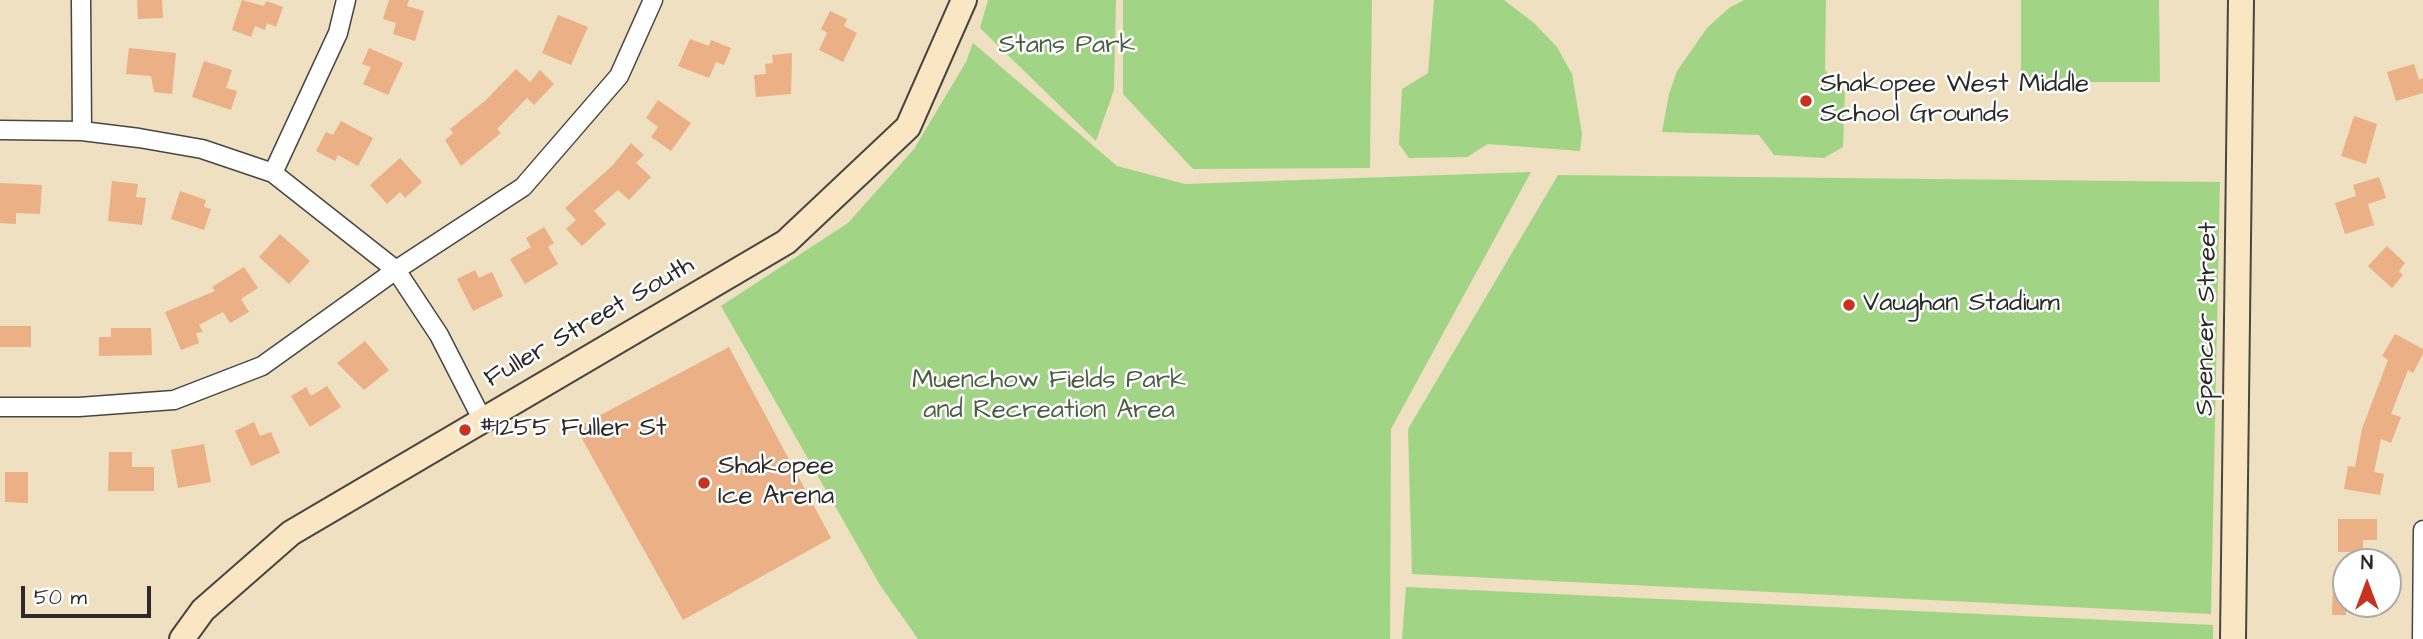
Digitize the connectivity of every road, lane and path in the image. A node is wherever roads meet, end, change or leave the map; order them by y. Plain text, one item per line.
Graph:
1 (81, 0) edge
2 (346, 0) edge
3 (653, 0) edge
4 (964, 0) edge
5 (2241, 0) edge
6 (0, 130) edge
7 (82, 131) junction
8 (273, 173) junction
9 (396, 270) junction
10 (0, 407) edge
11 (482, 419) junction
12 (2423, 530) edge
13 (182, 639) edge
14 (2233, 639) edge
15 (2422, 639) edge

1 - 7 street
2 - 8 street
3 - 9 street
4 - 11 street, Fuller Street South
5 - 14 street, Spencer Street
6 - 7 street
7 - 8 street
8 - 9 street
9 - 10 street
9 - 11 street
11 - 13 street, Fuller Street South
12 - 15 street

